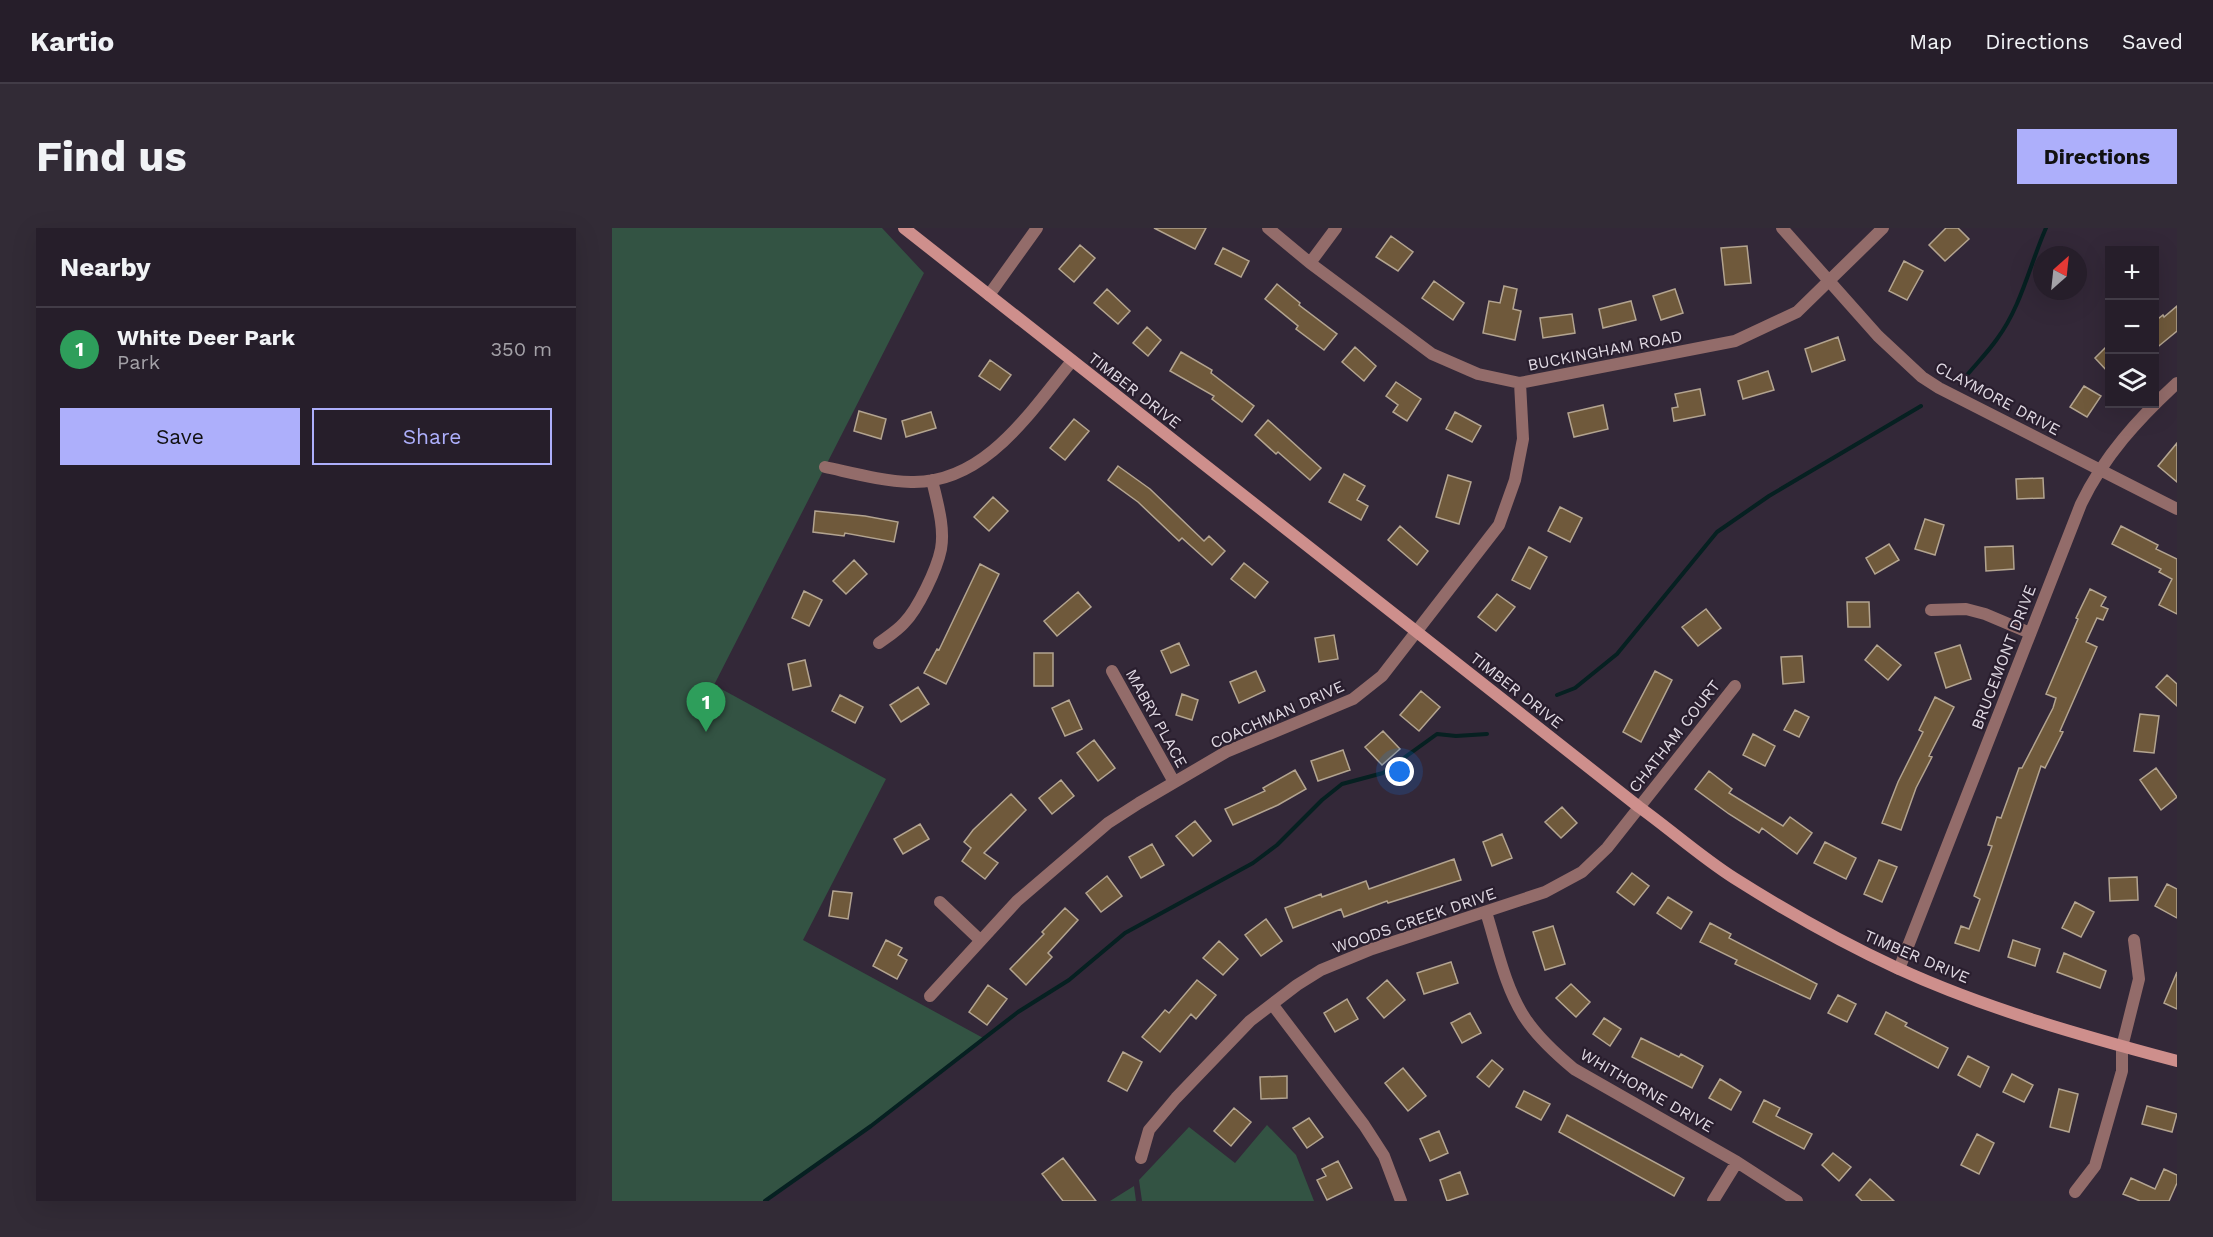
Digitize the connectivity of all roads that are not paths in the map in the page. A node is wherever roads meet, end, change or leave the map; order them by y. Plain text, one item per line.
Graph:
1 (904, 228) edge
2 (1037, 228) edge
3 (1268, 228) edge
4 (1336, 228) edge
5 (1782, 228) edge
6 (1883, 228) edge
7 (1310, 263) junction
8 (1828, 282) junction
9 (989, 295) junction
10 (1072, 361) junction
11 (1520, 383) junction
12 (2177, 383) edge
13 (825, 466) dead end
14 (2099, 469) junction
15 (932, 480) junction
16 (2177, 509) edge
17 (1931, 610) dead end
18 (1416, 632) junction
19 (2030, 633) junction
20 (879, 643) dead end
21 (1112, 671) dead end
22 (1735, 686) dead end
23 (1174, 782) junction
24 (1639, 807) junction
25 (940, 902) dead end
26 (1486, 912) junction
27 (980, 940) junction
28 (2134, 940) dead end
29 (1899, 969) junction
30 (930, 996) dead end
31 (1272, 1004) junction
32 (2122, 1047) junction
33 (2177, 1061) edge
34 (1141, 1158) dead end
35 (1737, 1162) junction
36 (2075, 1192) dead end
37 (1401, 1201) edge
38 (1713, 1201) edge
39 (1797, 1201) edge

1 - 9 main road, TIMBER DRIVE
2 - 9 street
3 - 7 street, BUCKINGHAM ROAD
4 - 7 street
5 - 8 street, CLAYMORE DRIVE
6 - 8 street, BUCKINGHAM ROAD
7 - 11 street, BUCKINGHAM ROAD
8 - 11 street, BUCKINGHAM ROAD
8 - 14 street, CLAYMORE DRIVE
9 - 10 main road, TIMBER DRIVE
10 - 15 street
10 - 18 main road, TIMBER DRIVE
11 - 18 street, COACHMAN DRIVE
12 - 14 street, BRUCEMONT DRIVE
13 - 15 street
14 - 16 street, CLAYMORE DRIVE
14 - 19 street, BRUCEMONT DRIVE
15 - 20 street
17 - 19 street
18 - 23 street, COACHMAN DRIVE
18 - 24 main road, TIMBER DRIVE
19 - 29 street, BRUCEMONT DRIVE
21 - 23 street, MABRY PLACE
22 - 24 street, CHATHAM COURT
23 - 27 street, COACHMAN DRIVE
24 - 26 street, WOODS CREEK DRIVE
24 - 29 main road, TIMBER DRIVE
25 - 27 street
26 - 31 street, WOODS CREEK DRIVE
26 - 35 street, WHITHORNE DRIVE
27 - 30 street, COACHMAN DRIVE
28 - 32 street
29 - 32 main road, TIMBER DRIVE
31 - 34 street, WOODS CREEK DRIVE
31 - 37 street
32 - 33 main road, TIMBER DRIVE
32 - 36 street
35 - 38 street
35 - 39 street, WHITHORNE DRIVE

